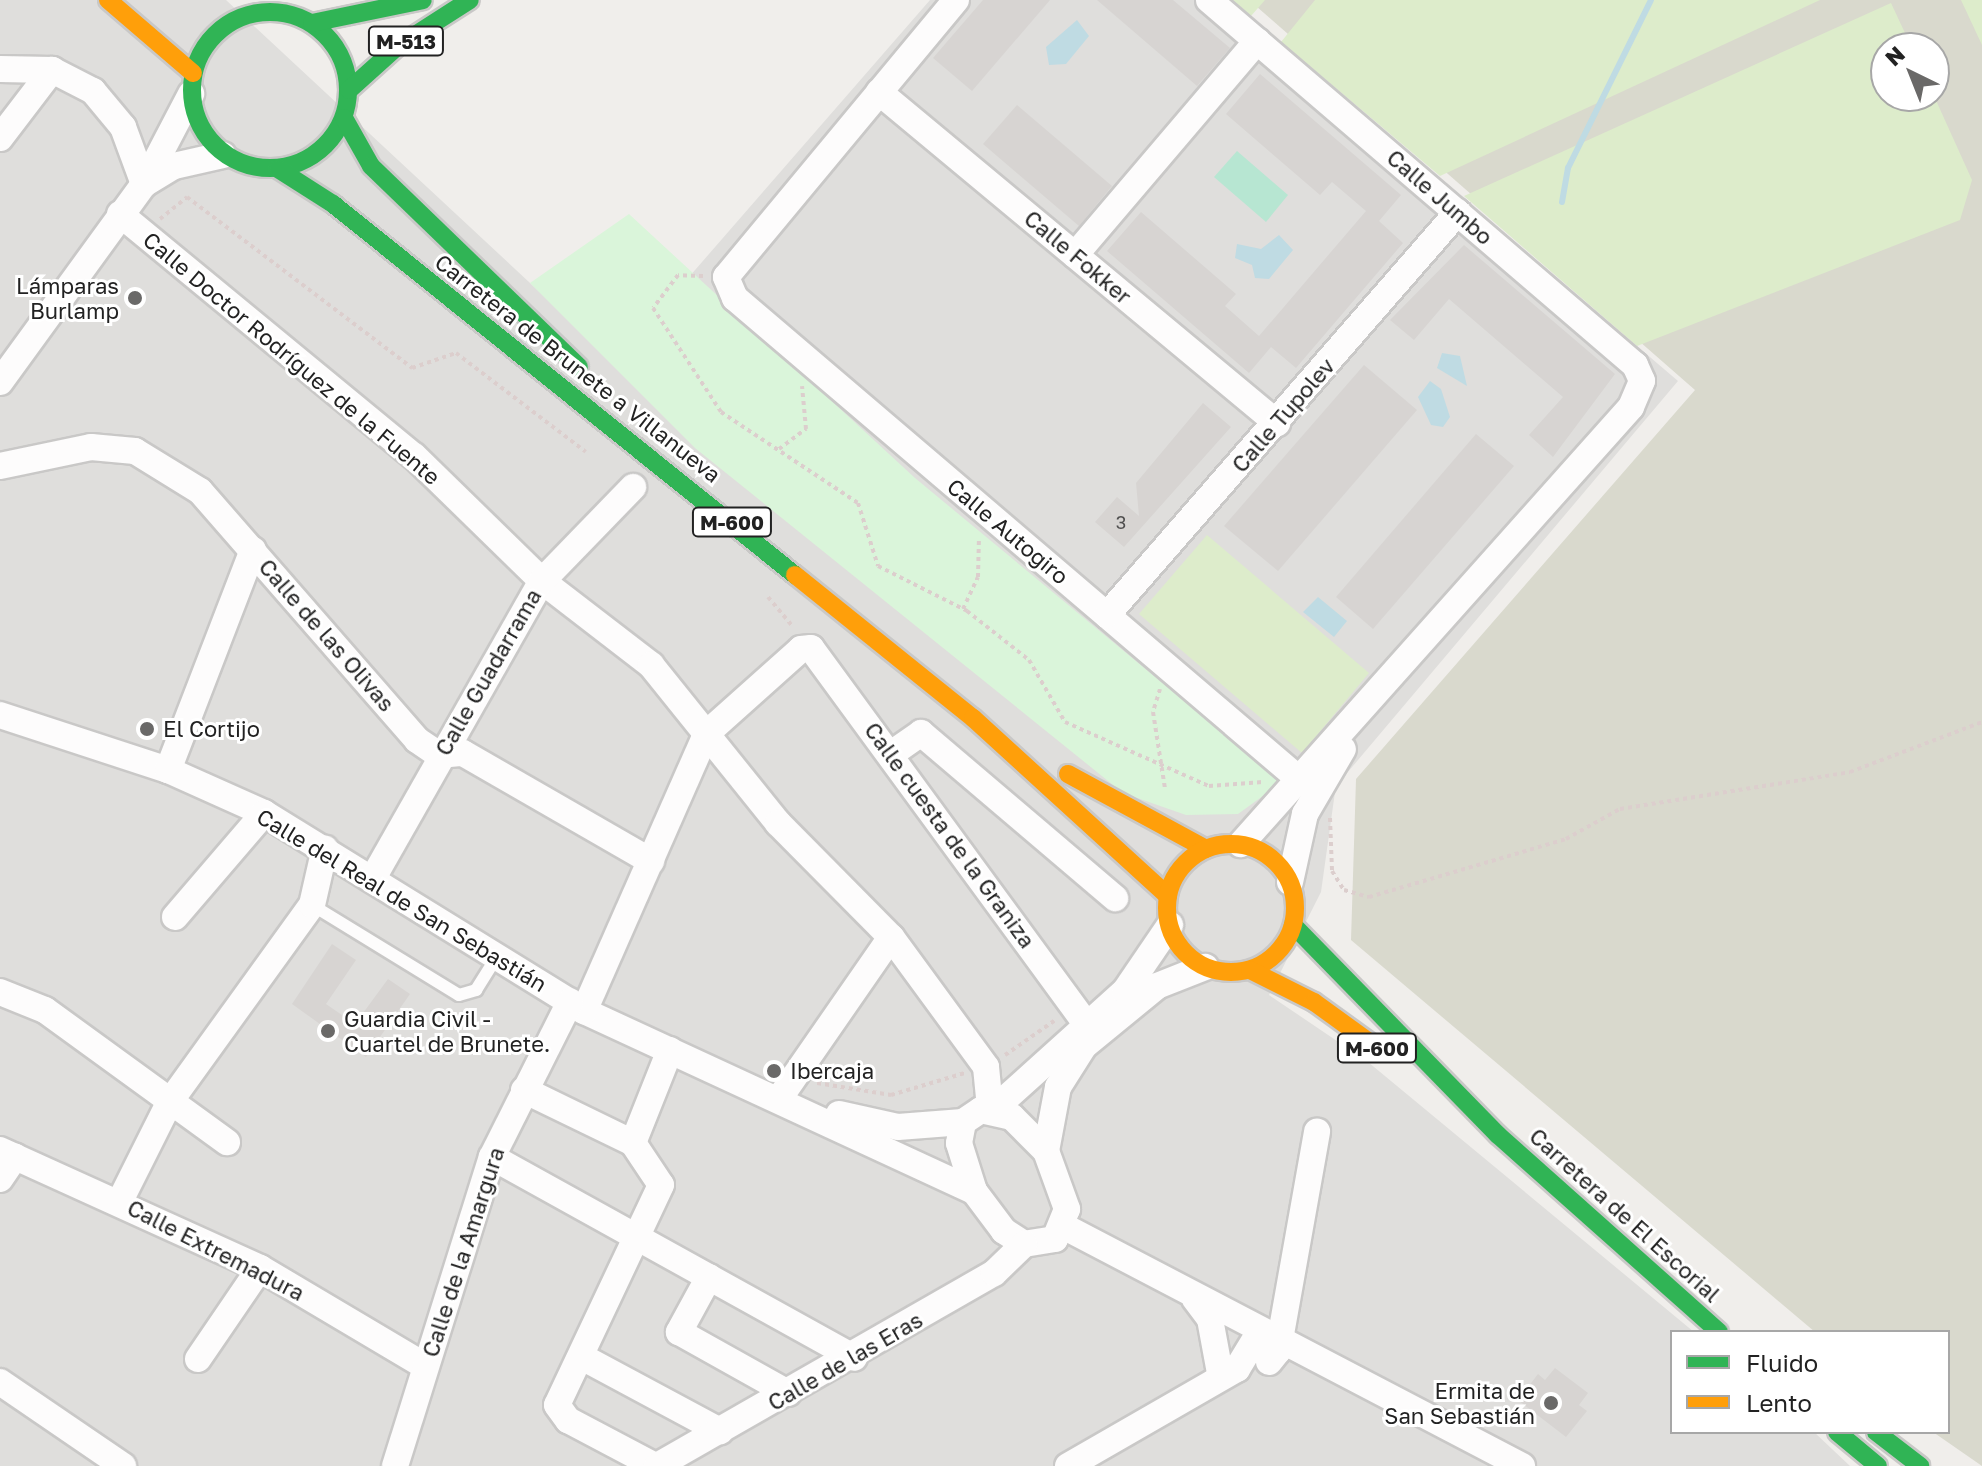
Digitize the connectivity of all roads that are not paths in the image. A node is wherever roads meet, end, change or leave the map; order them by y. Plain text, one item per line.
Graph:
1 (108, 0) edge
2 (216, 0) edge
3 (423, 0) edge
4 (470, 0) edge
5 (956, 0) edge
6 (1209, 0) edge
7 (253, 13) junction
8 (312, 23) junction
9 (1257, 41) junction
10 (0, 69) edge
11 (52, 70) junction
12 (192, 84) junction
13 (349, 90) junction
14 (879, 92) junction
15 (344, 118) junction
16 (0, 138) edge
17 (223, 155) junction
18 (278, 169) junction
19 (144, 184) junction
20 (1458, 212) junction
21 (120, 214) junction
22 (1075, 255) junction
23 (0, 382) edge
24 (596, 383) dead end
25 (618, 405) dead end
26 (1277, 423) junction
27 (0, 466) edge
28 (633, 487) dead end
29 (253, 550) junction
30 (542, 581) junction
31 (1107, 615) junction
32 (811, 648) joint
33 (1379, 698) junction
34 (0, 715) edge
35 (706, 734) junction
36 (894, 752) junction
37 (439, 755) junction
38 (168, 770) junction
39 (1295, 775) junction
40 (264, 813) junction
41 (1241, 844) junction
42 (325, 848) junction
43 (1206, 849) junction
44 (651, 861) junction
45 (373, 878) junction
46 (1290, 882) junction
47 (1168, 896) junction
48 (1115, 898) dead end
49 (312, 905) junction
50 (175, 917) dead end
51 (1170, 925) junction
52 (1293, 925) junction
53 (891, 937) junction
54 (497, 956) junction
55 (1205, 967) junction
56 (1250, 970) junction
57 (0, 992) edge
58 (577, 1006) junction
59 (1080, 1016) junction
60 (670, 1050) junction
61 (524, 1090) junction
62 (788, 1100) junction
63 (169, 1103) junction
64 (992, 1108) junction
65 (963, 1122) junction
66 (1317, 1131) dead end
67 (1498, 1135) junction
68 (227, 1142) dead end
69 (633, 1143) junction
70 (1046, 1151) junction
71 (8, 1153) edge
72 (492, 1157) junction
73 (0, 1179) edge
74 (974, 1191) junction
75 (120, 1201) junction
76 (1590, 1215) junction
77 (1063, 1226) junction
78 (637, 1237) junction
79 (1024, 1244) junction
80 (260, 1268) junction
81 (709, 1277) junction
82 (1193, 1296) junction
83 (1739, 1323) dead end
84 (1717, 1330) edge
85 (1263, 1340) junction
86 (582, 1357) junction
87 (854, 1358) junction
88 (198, 1359) dead end
89 (425, 1366) junction
90 (1228, 1371) junction
91 (0, 1382) edge
92 (788, 1393) junction
93 (720, 1431) junction
94 (1839, 1434) edge
95 (1879, 1434) edge
96 (123, 1466) edge
97 (395, 1466) edge
98 (656, 1466) edge
99 (1068, 1466) edge
100 (1522, 1466) edge
101 (1878, 1466) edge
102 (1920, 1466) edge

1 - 12 main road
2 - 7 main road
3 - 8 main road, M-513
4 - 13 main road, M-513
5 - 14 street
6 - 9 street, Calle Jumbo
7 - 8 main road
7 - 12 main road
8 - 13 main road
9 - 20 street, Calle Jumbo
9 - 22 street
10 - 11 street
11 - 16 street
11 - 19 street
12 - 17 main road
12 - 19 street
13 - 15 main road
14 - 22 street, Calle Fokker
14 - 31 street, Calle Autogiro
15 - 18 main road
15 - 24 main road, Carretera de Brunete a Villanueva
17 - 18 main road, M-600
17 - 19 street
18 - 47 main road, Carretera de Brunete a Villanueva / M-600
19 - 21 street
20 - 26 street, Calle Tupolev
20 - 33 street, Calle Jumbo
21 - 23 street
21 - 30 street, Calle Doctor Rodríguez de la Fuente
22 - 26 street, Calle Fokker
25 - 43 main road, Carretera de Brunete a Villanueva / M-600
26 - 31 street, Calle Tupolev
27 - 29 street, Calle de las Olivas
28 - 30 street, Calle Guadarrama
29 - 37 street, Calle de las Olivas
29 - 38 street
30 - 35 street, Calle Doctor Rodríguez de la Fuente
30 - 37 street, Calle Guadarrama
31 - 39 street, Calle Autogiro
32 - 35 street, Calle de la Amargura
32 - 36 street, Calle cuesta de la Graniza
33 - 39 street
33 - 46 street
34 - 38 street, Calle del Real de San Sebastián
35 - 44 street, Calle de la Amargura
35 - 53 street, Calle Doctor Rodríguez de la Fuente
36 - 48 street
36 - 59 street, Calle cuesta de la Graniza
37 - 44 street
37 - 45 street, Calle Guadarrama
38 - 40 street, Calle del Real de San Sebastián
39 - 41 street
40 - 42 street, Calle del Real de San Sebastián
40 - 50 street
41 - 43 main road
41 - 46 main road
42 - 45 street, Calle del Real de San Sebastián
42 - 49 street
43 - 47 main road
44 - 58 street, Calle de la Amargura
45 - 54 street, Calle del Real de San Sebastián
46 - 52 main road
47 - 51 main road
49 - 54 lane
49 - 63 street
51 - 55 main road
51 - 59 street
52 - 56 main road
52 - 67 main road, Carretera de El Escorial / M-600
53 - 62 street
53 - 64 street, Calle Doctor Rodríguez de la Fuente
54 - 58 street, Calle del Real de San Sebastián
55 - 56 main road, M-600
55 - 70 street
56 - 67 main road, Carretera de El Escorial / M-600
57 - 63 street
58 - 60 street, Calle del Real de San Sebastián
58 - 61 street, Calle de la Amargura
59 - 64 street
60 - 62 street, Calle del Real de San Sebastián
60 - 69 street
61 - 69 street
61 - 72 street, Calle de la Amargura
62 - 65 street, Calle del Real de San Sebastián
62 - 74 street, Calle del Real de San Sebastián
63 - 68 street
63 - 75 street
64 - 65 street
64 - 70 street
65 - 74 street
66 - 85 street
67 - 76 main road, Carretera de El Escorial / M-600
69 - 78 street
70 - 77 street
71 - 73 street
71 - 75 street, Calle Extremadura
72 - 78 street
72 - 89 street, Calle de la Amargura
74 - 79 street
75 - 80 street, Calle Extremadura
76 - 83 main road
76 - 84 main road, Carretera de El Escorial / M-600
77 - 79 street
77 - 82 street
78 - 81 street
78 - 86 street
79 - 87 street, Calle de las Eras
80 - 88 street
80 - 89 street, Calle Extremadura
81 - 87 street
81 - 92 street
82 - 85 street
82 - 90 street
85 - 90 street
85 - 100 street
86 - 93 street
86 - 98 street
87 - 92 street, Calle de las Eras
89 - 97 street, Calle de la Amargura
90 - 99 street
91 - 96 street
92 - 93 street, Calle de las Eras
93 - 98 street, Calle de las Eras
94 - 101 main road
95 - 102 main road

